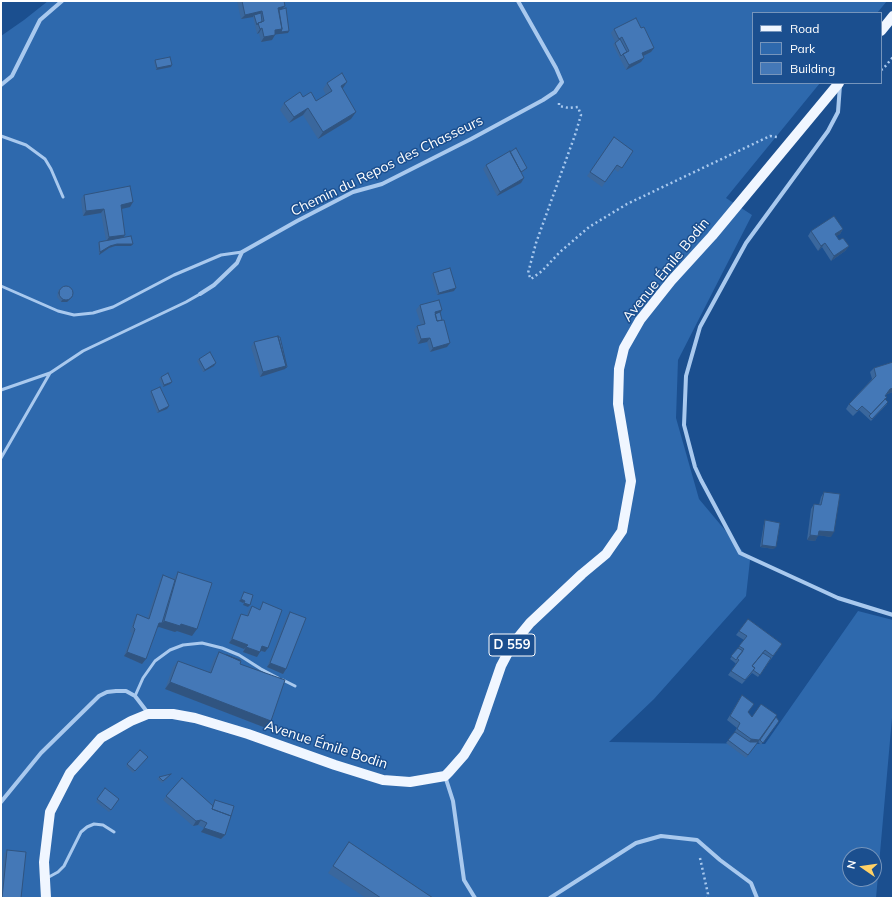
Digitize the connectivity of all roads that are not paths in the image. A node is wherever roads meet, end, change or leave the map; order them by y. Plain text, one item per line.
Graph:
1 (62, 1) edge
2 (518, 1) edge
3 (893, 16) edge
4 (882, 30) edge
5 (839, 84) edge
6 (840, 84) edge
7 (1, 85) edge
8 (1, 136) edge
9 (63, 197) dead end
10 (242, 252) junction
11 (1, 286) edge
12 (200, 294) joint
13 (50, 373) junction
14 (1, 390) edge
15 (1, 458) edge
16 (893, 615) edge
17 (294, 686) dead end
18 (135, 696) junction
19 (148, 714) junction
20 (445, 776) junction
21 (1, 802) edge
22 (114, 832) dead end
23 (45, 879) junction
24 (46, 898) edge
25 (475, 898) edge
26 (550, 898) edge
27 (757, 898) edge

1 - 7 street
2 - 10 street, Chemin du Repos des Chasseurs
3 - 4 main road
5 - 20 main road, Avenue Émile Bodin / D 559
6 - 16 street
8 - 9 lane
10 - 11 lane
10 - 12 street
12 - 13 lane
13 - 14 lane
13 - 15 lane
17 - 18 lane
18 - 19 street
18 - 21 street
19 - 20 main road, Avenue Émile Bodin
19 - 23 main road, Avenue Émile Bodin
20 - 25 street
22 - 23 lane
23 - 24 main road, Avenue Émile Bodin
26 - 27 street

